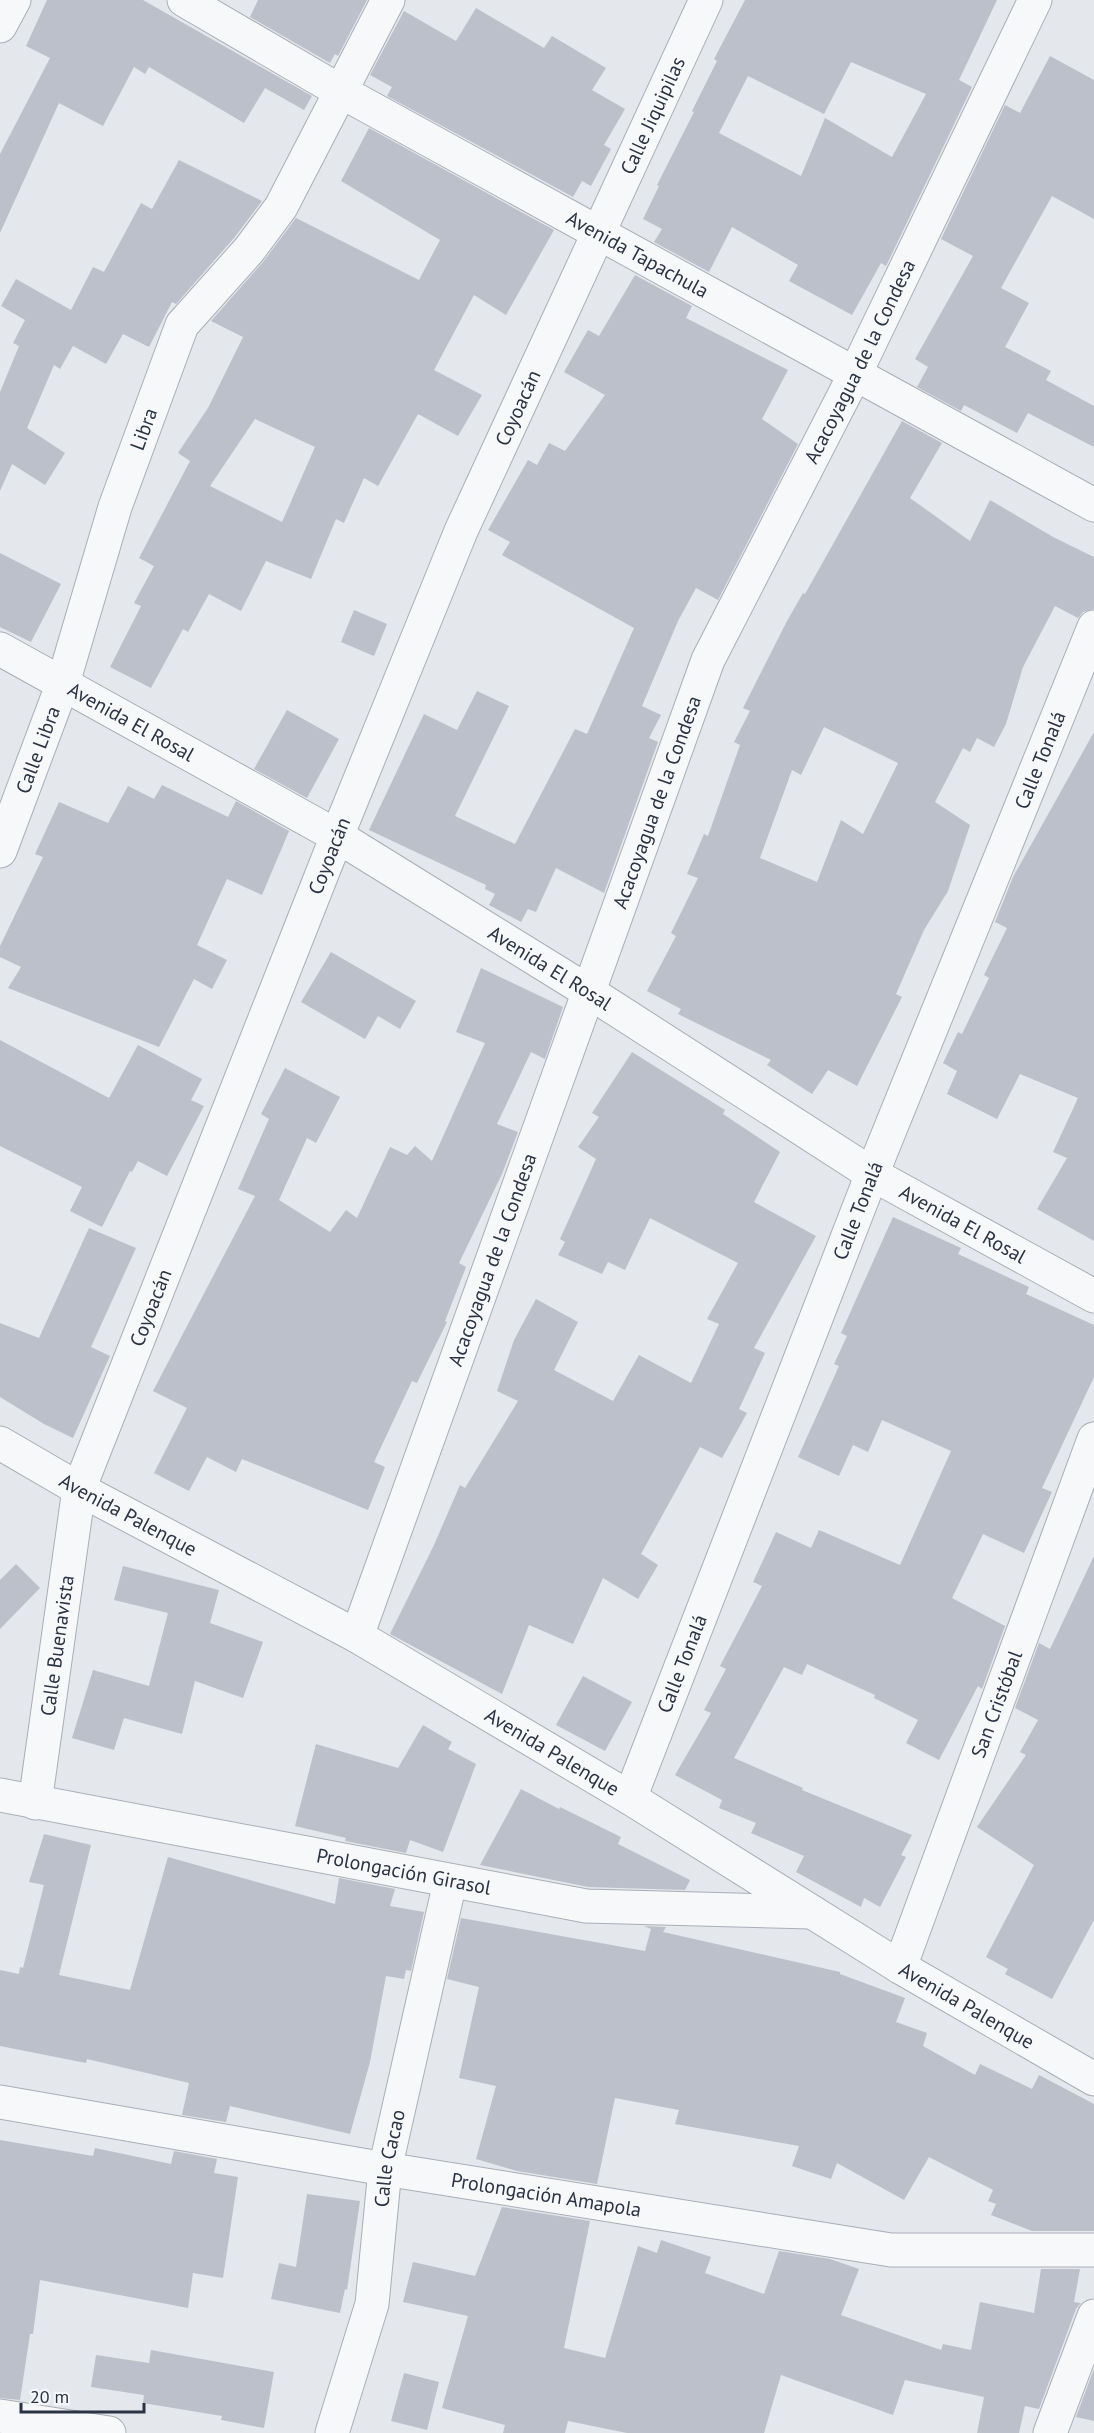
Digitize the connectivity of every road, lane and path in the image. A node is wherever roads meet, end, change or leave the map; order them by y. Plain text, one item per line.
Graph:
1 (14, 0) edge
2 (184, 0) edge
3 (388, 0) edge
4 (706, 0) edge
5 (1035, 0) edge
6 (0, 26) edge
7 (340, 91) junction
8 (600, 232) junction
9 (855, 374) junction
10 (1094, 505) edge
11 (1094, 627) edge
12 (0, 649) edge
13 (63, 683) junction
14 (337, 836) junction
15 (0, 851) edge
16 (589, 992) junction
17 (872, 1174) junction
18 (1094, 1296) edge
19 (1094, 1439) edge
20 (0, 1443) edge
21 (79, 1489) junction
22 (357, 1636) junction
23 (0, 1795) edge
24 (630, 1798) junction
25 (35, 1803) junction
26 (450, 1882) junction
27 (812, 1912) junction
28 (900, 1967) junction
29 (1094, 2079) edge
30 (0, 2102) edge
31 (385, 2169) junction
32 (1094, 2250) edge
33 (1094, 2316) edge
34 (0, 2416) edge
35 (109, 2433) edge
36 (332, 2433) edge
37 (1050, 2433) edge

1 - 6 street
2 - 7 street, Avenida Tapachula
3 - 7 street
4 - 8 street, Calle Jiquipilas
5 - 9 street, Acacoyagua de la Condesa
7 - 8 street, Avenida Tapachula
7 - 13 street, Libra
8 - 9 street, Avenida Tapachula
8 - 14 street, Coyoacán
9 - 10 street, Avenida Tapachula
9 - 16 street, Acacoyagua de la Condesa
11 - 17 street, Calle Tonalá
12 - 13 street, Avenida El Rosal
13 - 14 street, Avenida El Rosal
13 - 15 street, Calle Libra
14 - 16 street, Avenida El Rosal
14 - 21 street, Coyoacán
16 - 17 street, Avenida El Rosal
16 - 22 street, Acacoyagua de la Condesa
17 - 18 street, Avenida El Rosal
17 - 24 street, Calle Tonalá
19 - 28 street, San Cristóbal
20 - 21 street, Avenida Palenque
21 - 22 street, Avenida Palenque
21 - 25 street, Calle Buenavista
22 - 24 street, Avenida Palenque
23 - 25 street, Prolongación Girasol
24 - 27 street, Avenida Palenque
25 - 26 street, Prolongación Girasol
26 - 27 street, Prolongación Girasol
26 - 31 street, Calle Cacao
27 - 28 street, Avenida Palenque
28 - 29 street, Avenida Palenque
30 - 31 street, Prolongación Amapola
31 - 32 street, Prolongación Amapola
31 - 36 street, Calle Cacao
33 - 37 street
34 - 35 street

